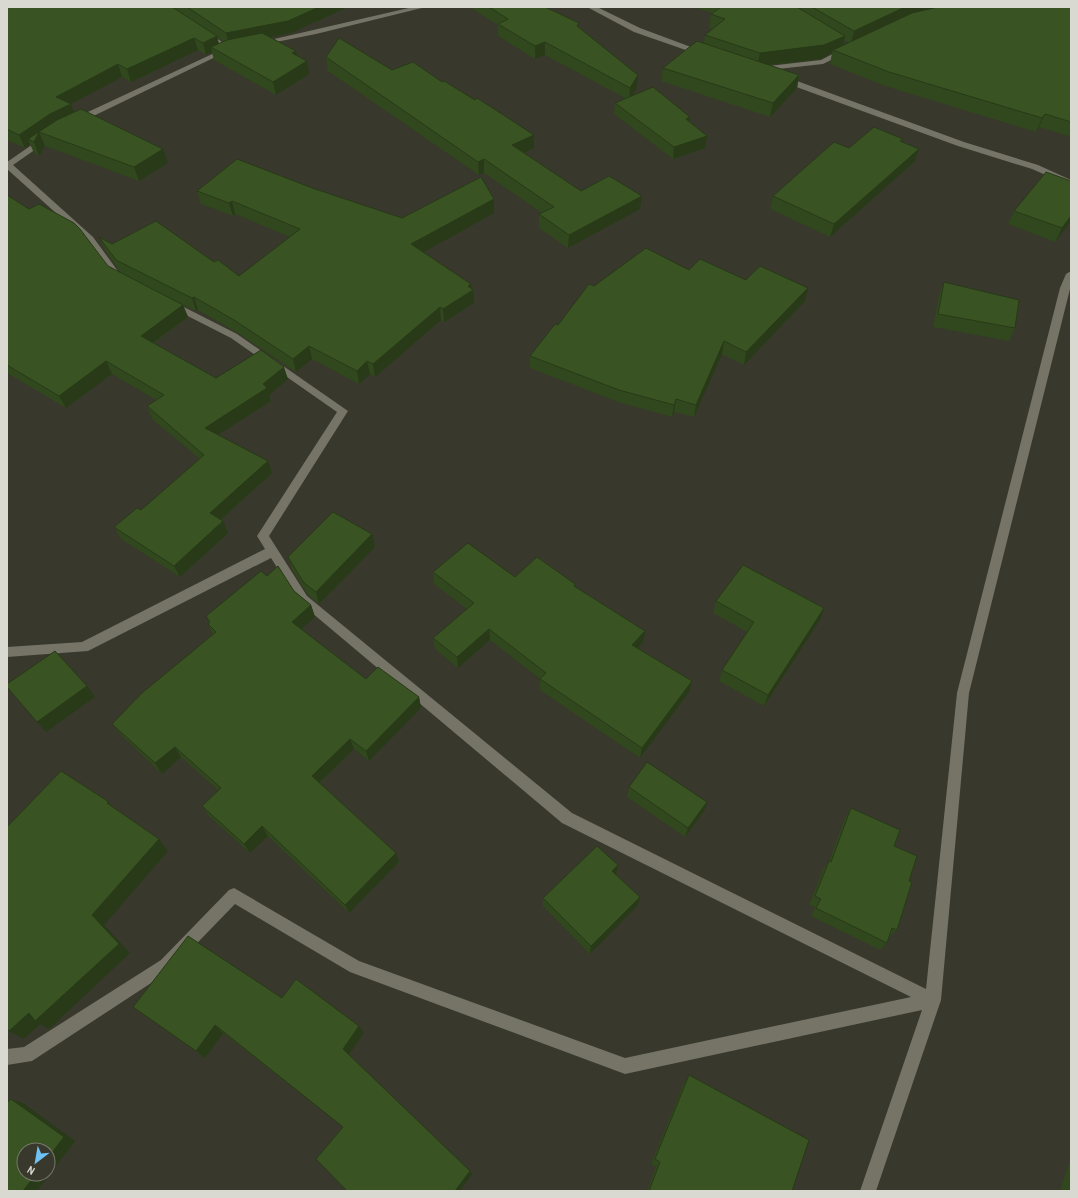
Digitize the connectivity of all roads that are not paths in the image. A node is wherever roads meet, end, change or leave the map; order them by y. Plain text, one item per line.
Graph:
1 (422, 7) edge
2 (591, 7) edge
3 (196, 28) edge
4 (250, 45) edge
5 (844, 45) edge
6 (712, 56) edge
7 (73, 123) edge
8 (53, 134) edge
9 (8, 166) edge
10 (1071, 183) edge
11 (1071, 274) edge
12 (131, 283) edge
13 (165, 301) edge
14 (273, 551) junction
15 (7, 652) edge
16 (933, 1000) junction
17 (7, 1058) edge
18 (868, 1191) edge

1 - 4 street
2 - 6 street
3 - 7 street
5 - 10 street
8 - 9 street
9 - 12 street
11 - 16 street
13 - 14 street
14 - 15 street
14 - 16 street
16 - 17 street
16 - 18 street

